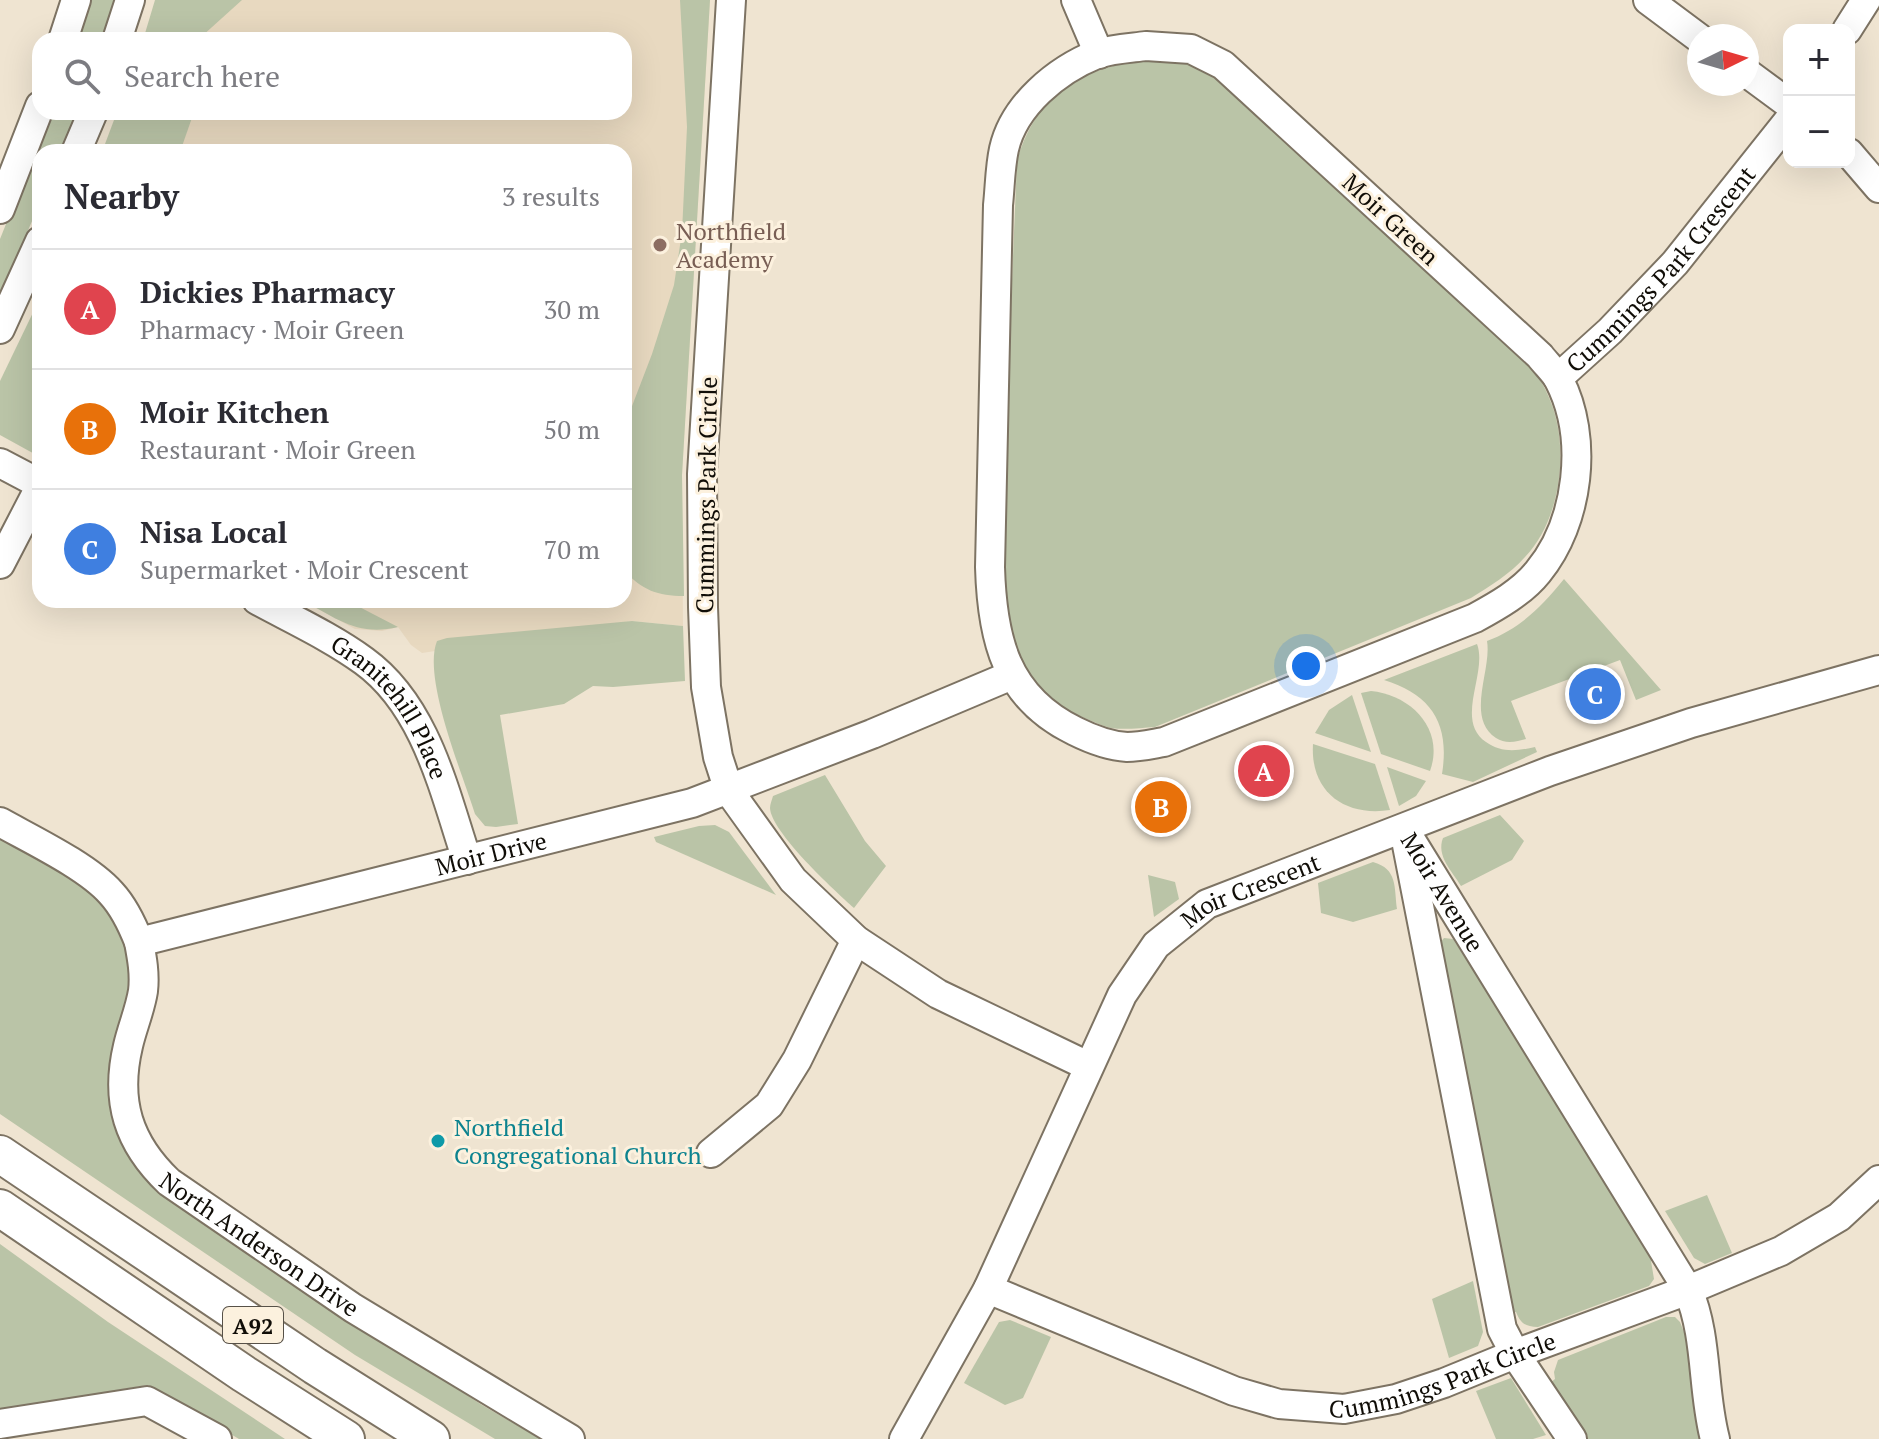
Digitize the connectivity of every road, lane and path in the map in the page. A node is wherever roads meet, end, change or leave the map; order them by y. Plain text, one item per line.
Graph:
1 (76, 0) edge
2 (130, 0) edge
3 (731, 0) edge
4 (1076, 0) edge
5 (1648, 0) edge
6 (1866, 0) edge
7 (1851, 24) edge
8 (1687, 29) edge
9 (66, 32) edge
10 (120, 32) edge
11 (1099, 54) junction
12 (1759, 82) edge
13 (1783, 100) edge
14 (35, 120) edge
15 (90, 120) edge
16 (1783, 128) edge
17 (79, 144) edge
18 (1855, 160) edge
19 (1879, 188) edge
20 (0, 209) edge
21 (32, 259) edge
22 (0, 329) edge
23 (1558, 378) junction
24 (0, 463) edge
25 (32, 481) edge
26 (32, 501) edge
27 (0, 564) edge
28 (271, 608) edge
29 (1879, 670) edge
30 (1012, 675) junction
31 (729, 791) junction
32 (0, 822) edge
33 (1404, 829) junction
34 (467, 860) junction
35 (856, 940) junction
36 (139, 942) junction
37 (1088, 1066) junction
38 (711, 1153) dead end
39 (0, 1154) edge
40 (1879, 1180) edge
41 (0, 1208) edge
42 (988, 1289) junction
43 (1688, 1290) junction
44 (1515, 1354) junction
45 (0, 1424) edge
46 (205, 1436) edge
47 (346, 1439) edge
48 (431, 1439) edge
49 (570, 1439) edge
50 (904, 1439) edge
51 (1572, 1439) edge
52 (1715, 1439) edge

1 - 9 street
2 - 10 street
3 - 31 street, Cummings Park Circle
4 - 11 street
5 - 8 street
6 - 7 street
11 - 23 street, Moir Green
11 - 30 street, Moir Green
12 - 13 street
14 - 20 street
15 - 17 street
16 - 23 street, Cummings Park Crescent
18 - 19 street
21 - 22 street
23 - 30 street, Moir Green
24 - 25 street
26 - 27 street
28 - 34 street, Granitehill Place
29 - 33 street, Moir Crescent
30 - 31 street, Moir Drive
31 - 34 street, Moir Drive
31 - 35 street, Cummings Park Circle
32 - 36 street
33 - 37 street, Moir Crescent
33 - 43 street, Moir Avenue
33 - 44 street, Moir Avenue
34 - 36 street, Moir Drive
35 - 37 street, Cummings Park Circle
35 - 38 street
36 - 49 street, North Anderson Drive
37 - 42 street, Moir Crescent
39 - 48 main road, A92
40 - 43 street, Cummings Park Circle
41 - 47 main road, A92
42 - 44 street, Cummings Park Circle
42 - 50 street, Moir Crescent
43 - 44 street, Cummings Park Circle
43 - 52 street, Moir Avenue
44 - 51 street, Moir Avenue
45 - 46 street

